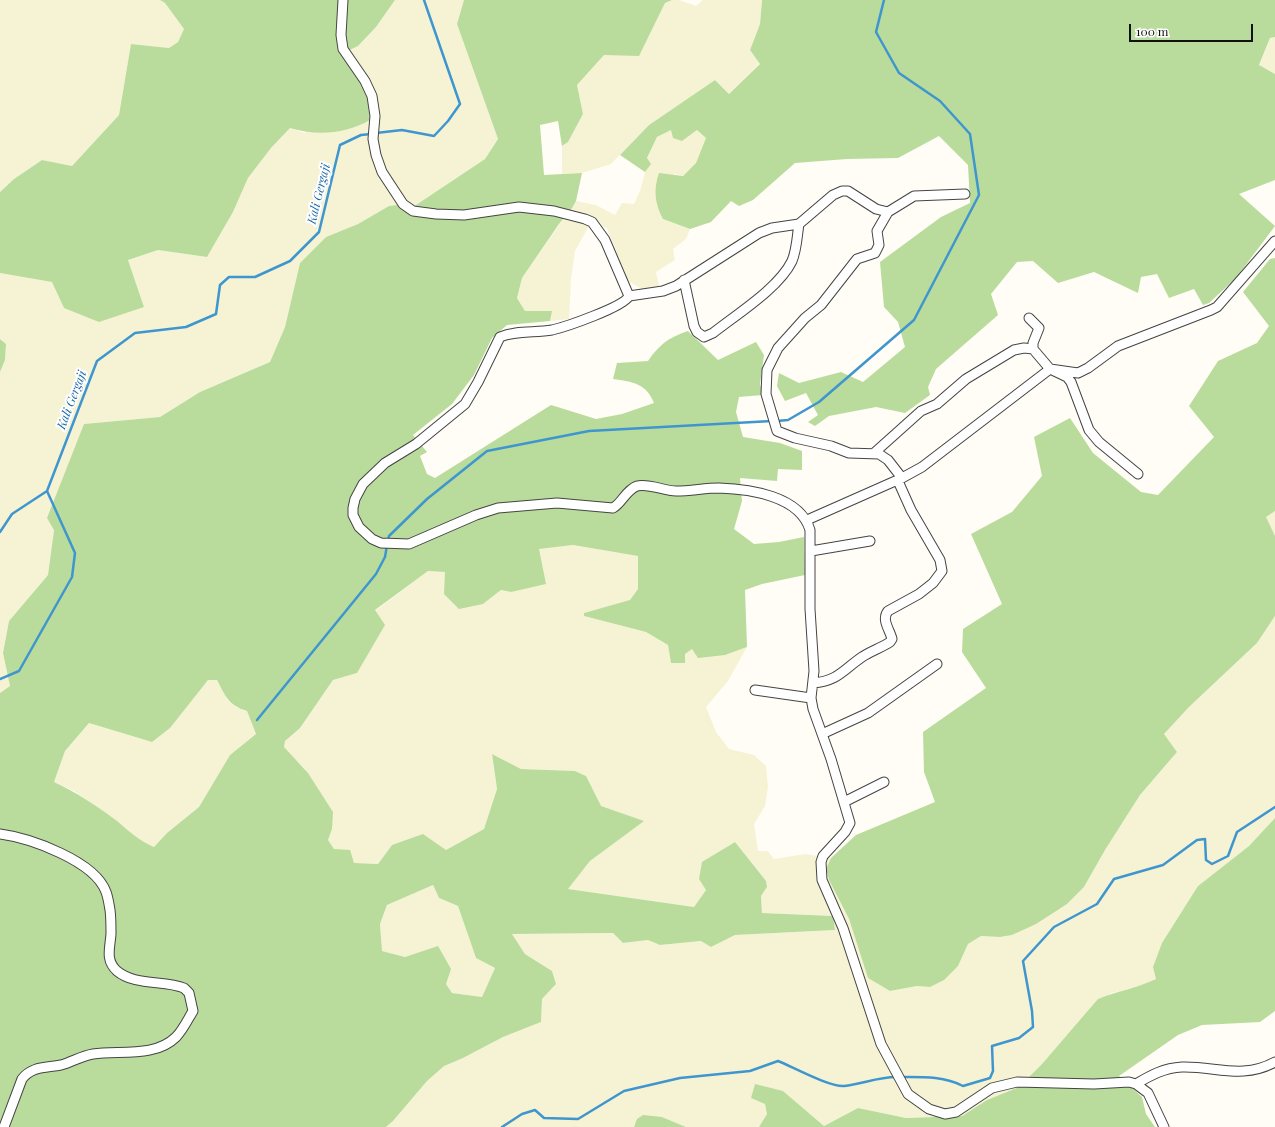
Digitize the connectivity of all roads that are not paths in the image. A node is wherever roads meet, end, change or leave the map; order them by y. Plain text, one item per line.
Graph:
1 (343, 0) edge
2 (964, 194) dead end
3 (888, 212) junction
4 (799, 224) junction
5 (1275, 241) edge
6 (684, 280) junction
7 (629, 296) junction
8 (1029, 318) dead end
9 (1033, 349) junction
10 (1050, 369) junction
11 (873, 454) junction
12 (1138, 474) dead end
13 (900, 480) junction
14 (807, 520) junction
15 (870, 541) dead end
16 (811, 551) junction
17 (937, 664) dead end
18 (813, 683) junction
19 (755, 690) dead end
20 (811, 698) junction
21 (822, 734) junction
22 (884, 782) dead end
23 (844, 802) junction
24 (0, 834) edge
25 (1275, 1062) edge
26 (1136, 1084) junction
27 (4, 1127) edge
28 (1164, 1127) edge

1 - 7 street
2 - 3 street
3 - 4 street
3 - 11 street
4 - 6 street
4 - 6 street
5 - 10 street
6 - 7 street
7 - 14 street
8 - 9 street
9 - 10 street
9 - 11 street
10 - 12 street
10 - 13 street
11 - 13 street
13 - 14 street
13 - 18 street
14 - 16 street
15 - 16 street
16 - 18 street
17 - 21 street
18 - 20 street
19 - 20 street
20 - 21 street
21 - 23 street
22 - 23 street
23 - 26 street
24 - 27 street
25 - 26 street
26 - 28 street

